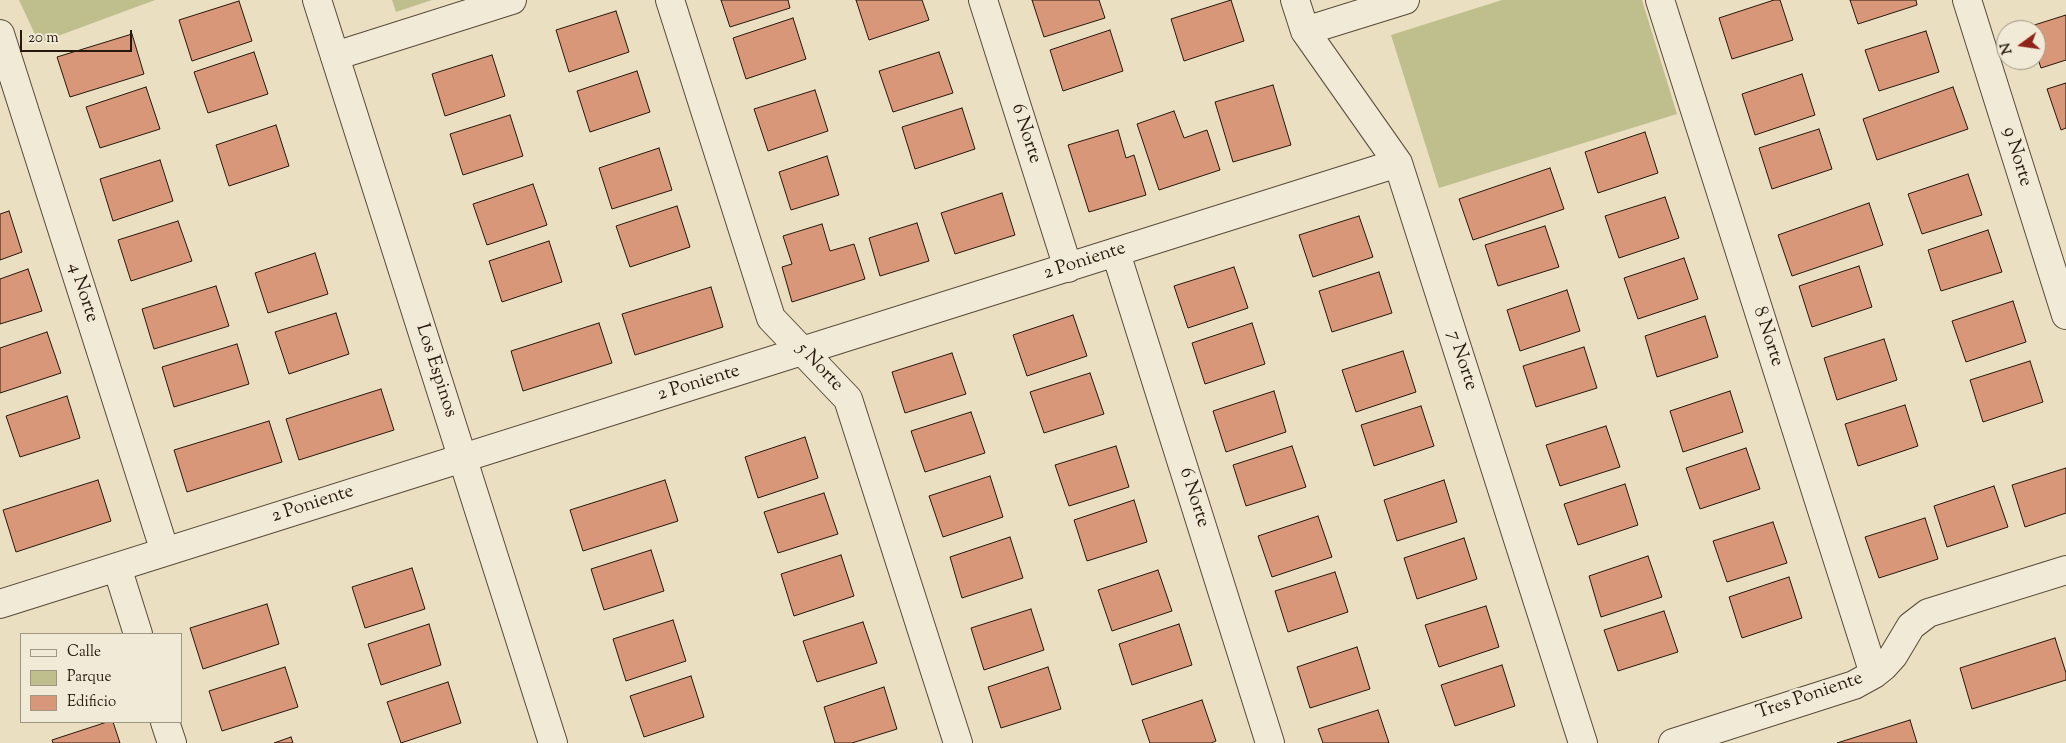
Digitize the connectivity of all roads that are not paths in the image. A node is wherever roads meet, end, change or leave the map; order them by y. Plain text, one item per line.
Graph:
1 (318, 0) edge
2 (512, 0) edge
3 (670, 0) edge
4 (983, 0) edge
5 (1295, 0) edge
6 (1405, 0) edge
7 (1660, 0) edge
8 (1967, 0) edge
9 (1305, 31) junction
10 (0, 34) edge
11 (335, 56) junction
12 (1398, 163) junction
13 (1116, 253) junction
14 (1068, 268) junction
15 (2066, 315) edge
16 (803, 351) junction
17 (462, 458) junction
18 (165, 552) junction
19 (117, 567) junction
20 (2066, 570) edge
21 (0, 604) edge
22 (138, 633) edge
23 (1874, 674) junction
24 (165, 723) edge
25 (172, 743) edge
26 (553, 743) edge
27 (958, 743) edge
28 (1270, 743) edge
29 (1583, 743) edge
30 (1673, 743) edge

1 - 11 street, Los Espinos
2 - 11 street
3 - 16 street, 5 Norte
4 - 14 street, 6 Norte
5 - 9 street, 7 Norte
6 - 9 street
7 - 23 street, 8 Norte
8 - 15 street, 9 Norte
9 - 12 street, 7 Norte
10 - 18 street, 4 Norte
11 - 17 street, Los Espinos
12 - 13 street, 2 Poniente
12 - 29 street, 7 Norte
13 - 14 street, 2 Poniente
13 - 28 street, 6 Norte
14 - 16 street, 2 Poniente
16 - 17 street, 2 Poniente
16 - 27 street, 5 Norte
17 - 18 street, 2 Poniente
17 - 26 street, Los Espinos
18 - 19 street, 2 Poniente
19 - 21 street, 2 Poniente
19 - 22 street
20 - 23 street, Tres Poniente
23 - 30 street, Tres Poniente
24 - 25 street

